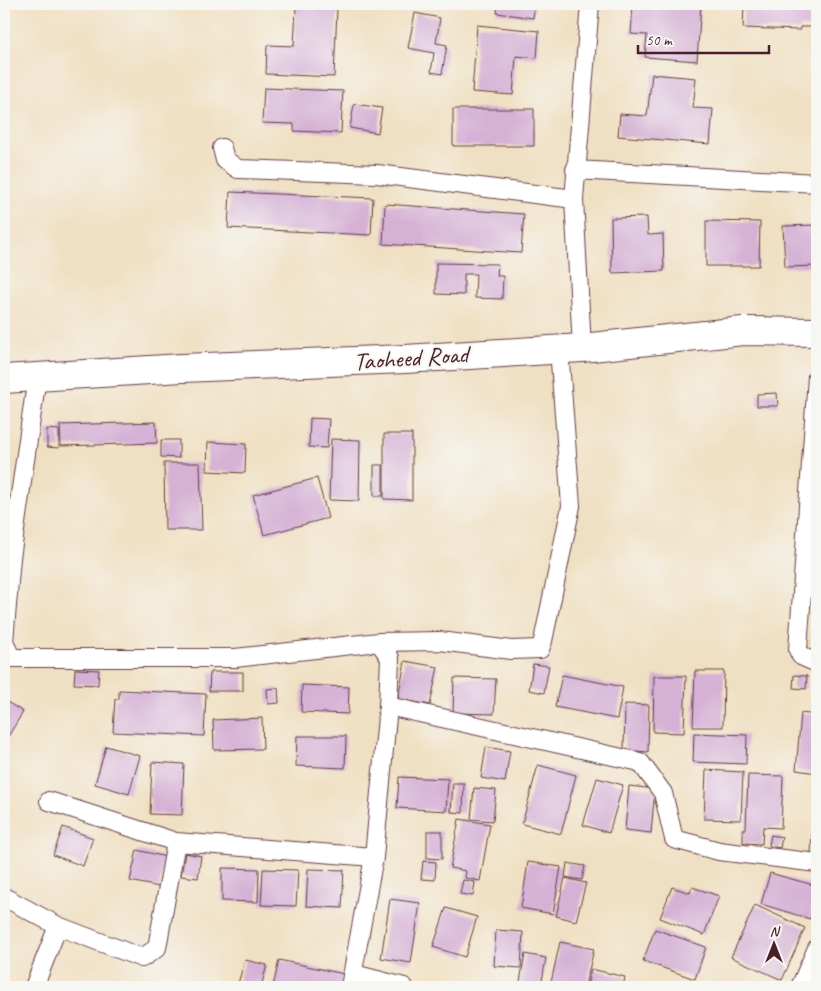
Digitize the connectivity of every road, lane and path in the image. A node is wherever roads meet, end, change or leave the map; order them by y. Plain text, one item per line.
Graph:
1 (590, 4) edge
2 (222, 148) dead end
3 (575, 170) junction
4 (817, 182) edge
5 (574, 199) junction
6 (817, 332) edge
7 (571, 348) junction
8 (37, 377) junction
9 (817, 377) edge
10 (4, 379) edge
11 (379, 642) junction
12 (817, 663) edge
13 (388, 706) junction
14 (50, 801) dead end
15 (176, 842) junction
16 (374, 857) junction
17 (817, 863) edge
18 (4, 896) edge
19 (58, 926) junction
20 (817, 948) edge
21 (352, 981) edge
22 (34, 987) edge
23 (404, 987) edge
24 (800, 987) edge

1 - 3 street
2 - 5 street
3 - 4 street
3 - 5 street
5 - 7 street
6 - 7 main road, Taoheed Road
7 - 8 main road, Taoheed Road
7 - 11 street
8 - 10 main road, Taoheed Road
8 - 11 street
9 - 12 street
11 - 13 street
13 - 16 street
13 - 17 street
14 - 15 street
15 - 16 street
15 - 19 street
16 - 21 street
18 - 19 street
19 - 22 street
20 - 24 street
21 - 23 street

